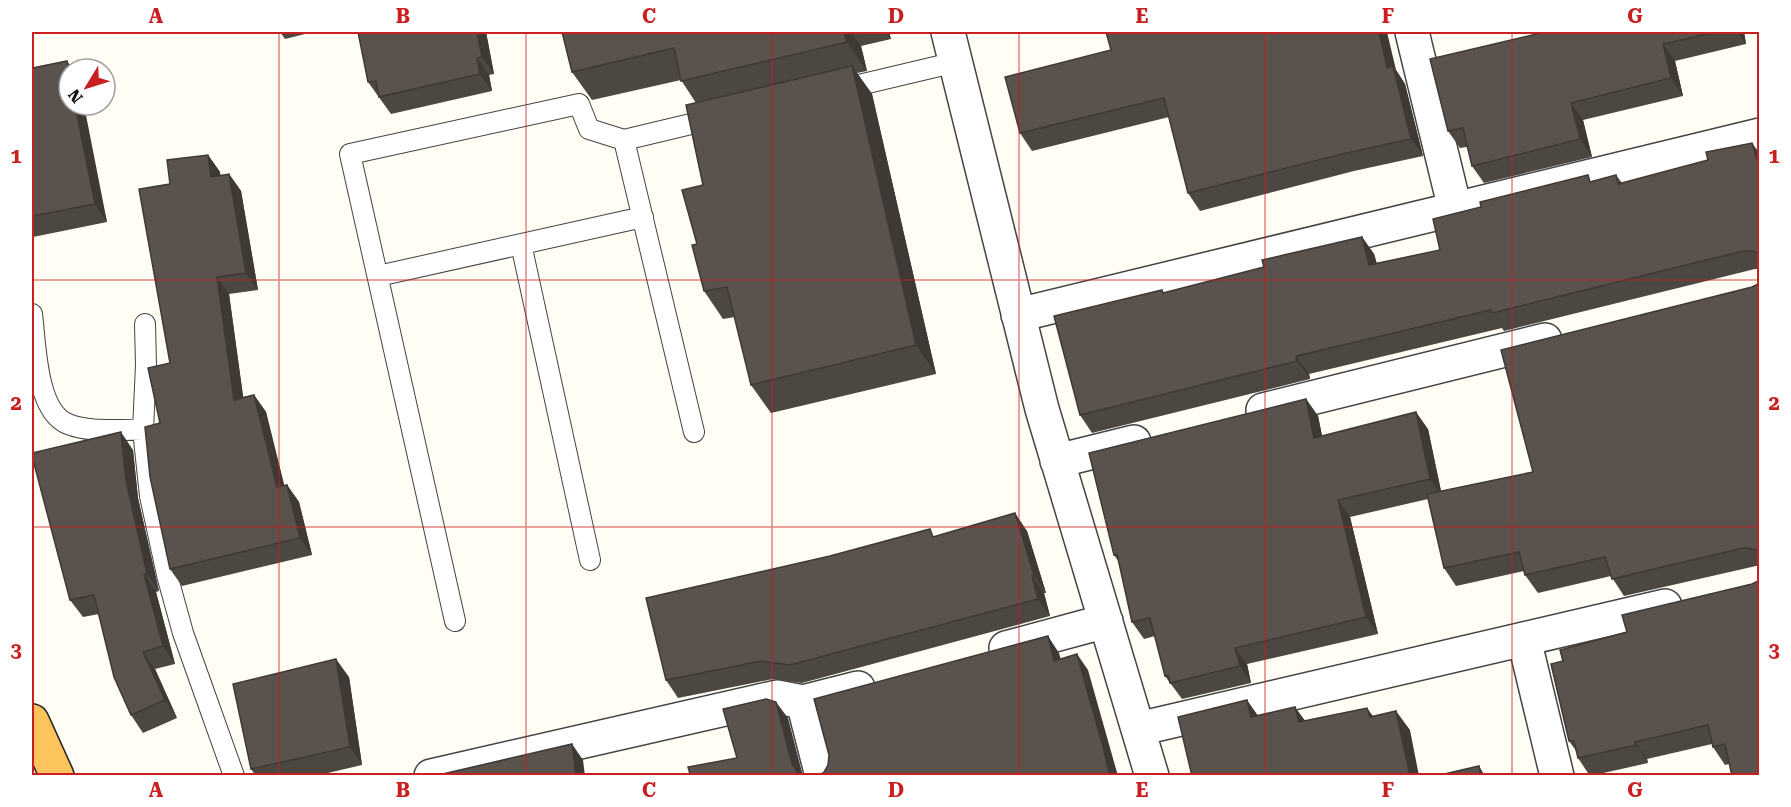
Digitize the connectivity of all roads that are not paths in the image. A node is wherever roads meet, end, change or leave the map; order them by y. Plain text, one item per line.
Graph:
1 (1412, 32) edge
2 (952, 47) edge
3 (818, 94) edge
4 (738, 113) edge
5 (1760, 135) edge
6 (624, 140) junction
7 (1455, 209) junction
8 (643, 217) junction
9 (521, 244) junction
10 (378, 276) junction
11 (32, 314) edge
12 (1018, 315) junction
13 (145, 324) dead end
14 (1575, 333) edge
15 (1230, 418) edge
16 (142, 430) junction
17 (694, 432) dead end
18 (1161, 436) edge
19 (1057, 461) junction
20 (590, 561) dead end
21 (1692, 599) edge
22 (455, 621) dead end
23 (1106, 621) junction
24 (1524, 639) junction
25 (982, 654) edge
26 (882, 681) edge
27 (803, 702) junction
28 (32, 721) edge
29 (1138, 729) junction
30 (57, 776) edge
31 (234, 776) edge
32 (431, 776) edge
33 (822, 776) edge
34 (1152, 776) edge
35 (1557, 776) edge

1 - 7 street
2 - 3 lane
2 - 12 street
4 - 6 lane
5 - 7 street
6 - 8 lane
6 - 10 lane
7 - 12 street
8 - 9 lane
8 - 17 lane
9 - 10 lane
9 - 20 lane
10 - 22 lane
11 - 16 lane
12 - 19 street
13 - 16 lane
14 - 15 street
16 - 31 lane
18 - 19 street
19 - 23 street
21 - 24 street
23 - 25 street
23 - 29 street
24 - 29 street
24 - 35 street
26 - 27 street
27 - 32 street
27 - 33 street
28 - 30 highway
29 - 34 street

